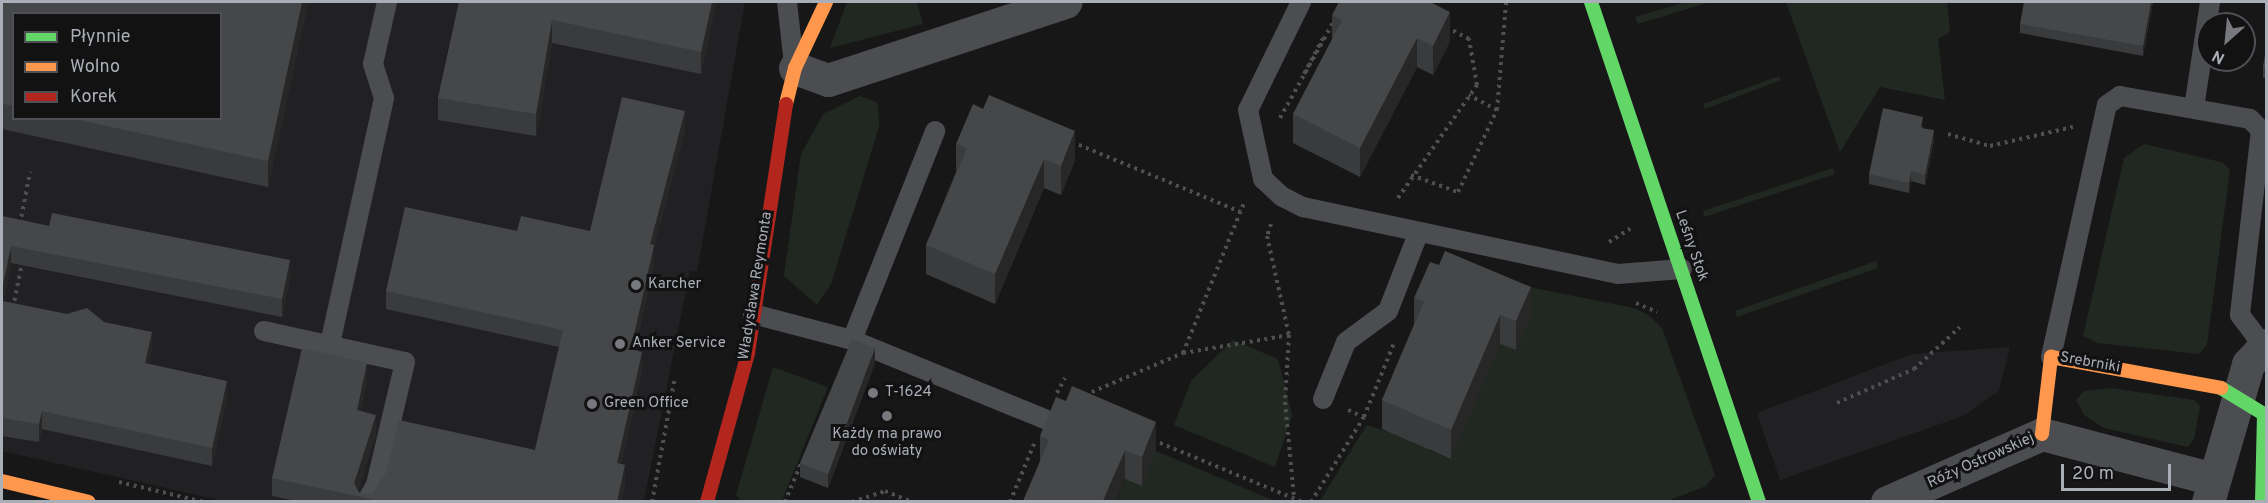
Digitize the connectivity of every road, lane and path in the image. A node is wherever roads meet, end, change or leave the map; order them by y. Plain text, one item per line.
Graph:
1 (387, 2) edge
2 (787, 2) edge
3 (826, 2) edge
4 (1065, 2) edge
5 (1301, 2) edge
6 (1506, 2) edge
7 (1591, 2) edge
8 (2210, 2) edge
9 (1339, 11) edge
10 (1437, 23) edge
11 (795, 68) junction
12 (1469, 95) junction
13 (2194, 108) junction
14 (1497, 110) junction
15 (1278, 123) dead end
16 (2074, 127) dead end
17 (935, 131) dead end
18 (1948, 134) dead end
19 (1065, 139) edge
20 (30, 172) dead end
21 (1411, 175) junction
22 (1401, 193) dead end
23 (1247, 194) dead end
24 (1281, 196) junction
25 (1395, 203) dead end
26 (1406, 206) dead end
27 (1241, 212) junction
28 (1634, 219) dead end
29 (28, 231) edge
30 (1418, 234) junction
31 (1603, 243) dead end
32 (25, 250) edge
33 (1682, 269) junction
34 (1633, 301) dead end
35 (753, 314) junction
36 (11, 316) edge
37 (1664, 320) dead end
38 (1960, 327) dead end
39 (264, 331) dead end
40 (1400, 331) dead end
41 (1289, 335) junction
42 (852, 340) junction
43 (330, 344) junction
44 (2265, 346) edge
45 (1184, 353) junction
46 (2051, 357) junction
47 (675, 377) dead end
48 (1065, 378) dead end
49 (1060, 388) dead end
50 (1044, 394) dead end
51 (2237, 394) junction
52 (1076, 399) edge
53 (1323, 399) dead end
54 (1063, 402) edge
55 (1837, 403) dead end
56 (1045, 419) joint
57 (2042, 434) junction
58 (1145, 436) edge
59 (802, 460) edge
60 (2, 481) edge
61 (2211, 490) edge
62 (1294, 498) junction
63 (89, 501) edge
64 (366, 501) edge
65 (652, 501) edge
66 (707, 501) edge
67 (785, 501) edge
68 (852, 501) edge
69 (912, 501) edge
70 (1010, 501) edge
71 (1303, 501) edge
72 (1311, 501) edge
73 (1759, 501) edge
74 (1887, 501) edge
75 (2262, 501) edge

1 - 43 lane
2 - 11 lane, Władysława Reymonta
3 - 11 street, Władysława Reymonta
4 - 11 street
5 - 24 lane
6 - 14 path
7 - 33 street, Leśny Stok
8 - 13 lane
9 - 15 path
10 - 12 path
11 - 35 street, Władysława Reymonta
12 - 14 path
12 - 21 path
13 - 44 lane
13 - 46 lane
14 - 21 path
16 - 18 path
17 - 42 lane
19 - 27 path
20 - 29 path
21 - 22 path
23 - 27 path
24 - 30 lane
24 - 41 path
25 - 26 path
27 - 45 path
28 - 31 path
30 - 33 lane
30 - 53 lane
32 - 36 path
33 - 73 street, Leśny Stok
34 - 37 path
35 - 42 lane
35 - 66 street, Władysława Reymonta
38 - 55 path
39 - 43 lane
40 - 72 path
41 - 45 path
41 - 62 path
42 - 56 lane
43 - 64 lane
44 - 51 street
45 - 52 path
46 - 51 street, Srebrniki
46 - 57 street, Srebrniki
47 - 65 path
48 - 49 path
50 - 54 path
51 - 61 street
51 - 75 street, Srebrniki
56 - 70 path
57 - 61 street
57 - 74 street, Róży Ostrowskiej
58 - 62 path
59 - 67 path
60 - 63 street
62 - 71 path
68 - 69 path

